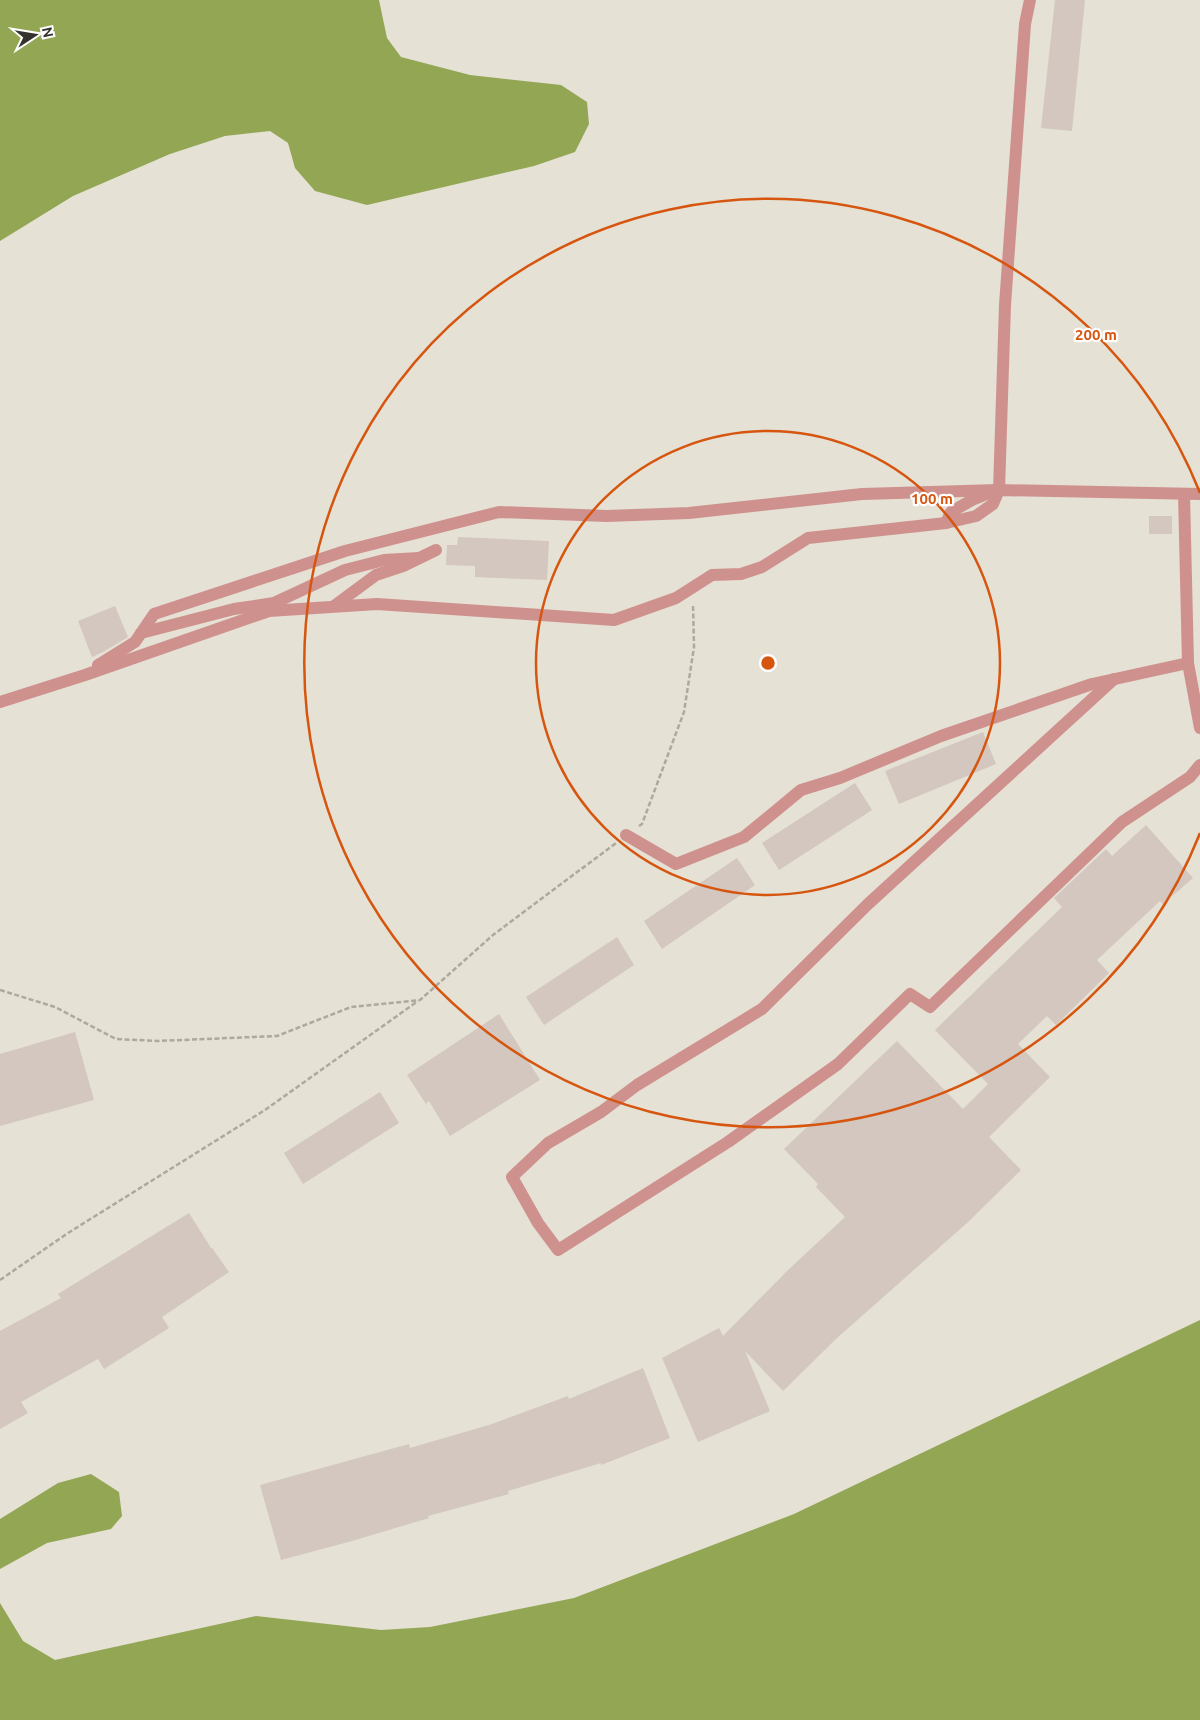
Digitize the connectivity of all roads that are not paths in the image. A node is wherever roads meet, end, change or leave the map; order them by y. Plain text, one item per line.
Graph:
1 (1030, 0) edge
2 (999, 490) junction
3 (1184, 494) junction
4 (1200, 494) edge
5 (436, 550) dead end
6 (419, 558) junction
7 (333, 607) junction
8 (141, 633) junction
9 (1188, 663) junction
10 (85, 675) junction
11 (1114, 679) junction
12 (0, 702) edge
13 (1200, 728) edge
14 (1200, 765) edge
15 (626, 835) road end

1 - 2 street
2 - 3 street
2 - 7 street
2 - 8 street
3 - 4 street
3 - 9 street
5 - 6 street
6 - 7 street
6 - 8 street
7 - 10 street
8 - 10 street
9 - 11 street
9 - 13 street
10 - 12 street
11 - 14 street
11 - 15 street

